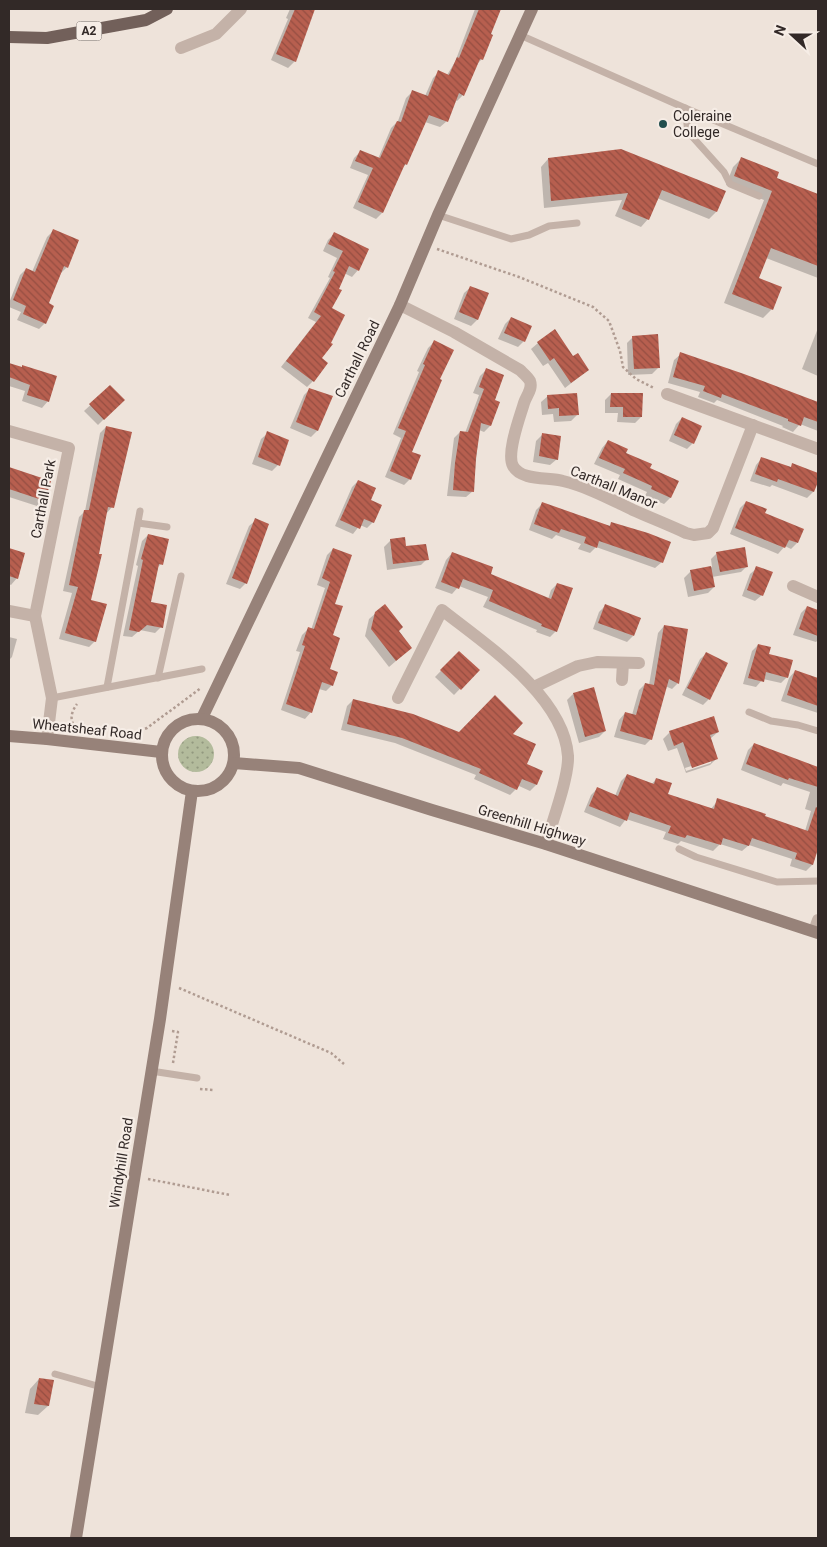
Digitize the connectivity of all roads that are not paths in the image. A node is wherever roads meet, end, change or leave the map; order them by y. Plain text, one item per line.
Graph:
1 (166, 9) edge
2 (241, 9) edge
3 (532, 9) edge
4 (520, 35) junction
5 (9, 37) edge
6 (181, 48) dead end
7 (685, 108) junction
8 (818, 164) edge
9 (759, 196) dead end
10 (438, 215) junction
11 (577, 223) dead end
12 (400, 305) junction
13 (667, 394) road end
14 (753, 425) junction
15 (9, 431) edge
16 (818, 449) edge
17 (140, 511) dead end
18 (138, 522) junction
19 (167, 528) dead end
20 (181, 576) dead end
21 (793, 586) dead end
22 (818, 597) edge
23 (9, 611) edge
24 (35, 616) junction
25 (623, 663) junction
26 (639, 663) dead end
27 (202, 670) dead end
28 (158, 678) junction
29 (622, 680) dead end
30 (107, 687) junction
31 (534, 687) junction
32 (52, 698) junction
33 (398, 698) dead end
34 (749, 712) dead end
35 (202, 718) junction
36 (818, 732) edge
37 (9, 736) edge
38 (47, 739) junction
39 (162, 752) junction
40 (234, 763) junction
41 (192, 791) junction
42 (546, 844) junction
43 (679, 849) dead end
44 (818, 881) edge
45 (817, 928) edge
46 (151, 1071) junction
47 (196, 1078) dead end
48 (54, 1374) dead end
49 (101, 1386) junction
50 (76, 1538) edge

1 - 5 main road, A2
2 - 6 street
3 - 4 main road, Carthall Road
4 - 7 lane
4 - 10 main road, Carthall Road
7 - 8 lane
7 - 9 lane
10 - 11 lane
10 - 12 main road, Carthall Road
12 - 14 street, Carthall Manor
12 - 35 main road, Carthall Road
13 - 14 street
14 - 16 street
15 - 24 street, Carthall Park
17 - 18 lane
18 - 19 lane
18 - 30 lane
20 - 28 lane
21 - 22 street
23 - 24 street
24 - 32 street, Carthall Park
25 - 26 street
25 - 29 street
25 - 31 street
27 - 28 lane
28 - 30 lane
30 - 32 lane
31 - 33 street
31 - 42 street
32 - 38 street, Carthall Park
34 - 36 lane
35 - 39 main road
35 - 40 main road
37 - 38 main road, Wheatsheaf Road
38 - 39 main road, Wheatsheaf Road
39 - 41 main road
40 - 41 main road
40 - 42 main road, Greenhill Highway
41 - 46 main road, Windyhill Road
42 - 45 main road, Greenhill Highway
43 - 44 lane
46 - 47 lane
46 - 49 main road, Windyhill Road
48 - 49 lane
49 - 50 main road, Windyhill Road

